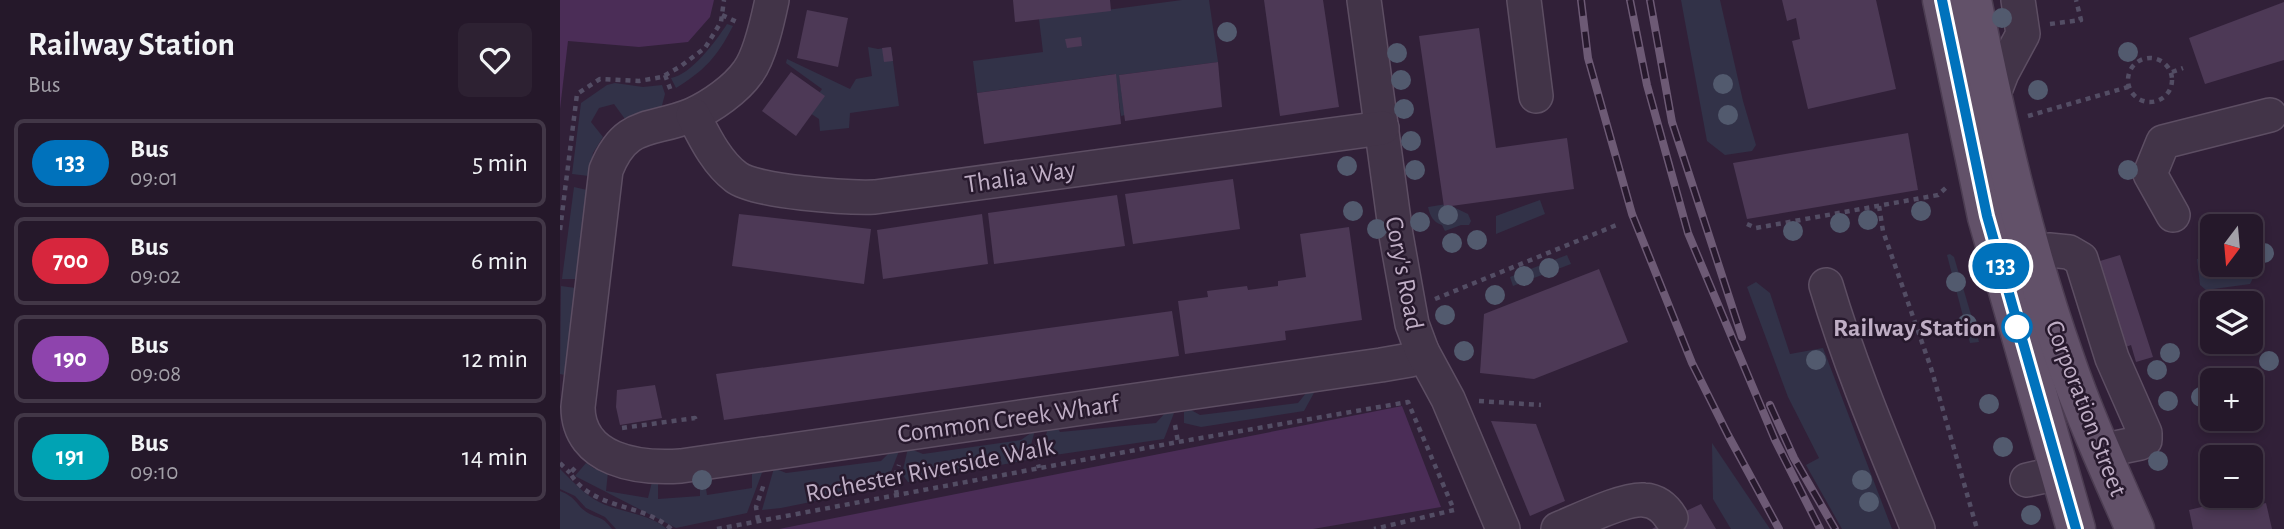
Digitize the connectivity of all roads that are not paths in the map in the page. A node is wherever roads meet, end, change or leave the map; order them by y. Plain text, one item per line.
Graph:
1 (772, 0) edge
2 (1365, 0) edge
3 (1524, 0) edge
4 (1942, 0) edge
5 (1972, 0) edge
6 (2021, 14) edge
7 (1536, 96) dead end
8 (686, 103) junction
9 (2007, 107) junction
10 (2270, 115) dead end
11 (1382, 128) junction
12 (2173, 215) dead end
13 (2049, 250) dead end
14 (1826, 285) dead end
15 (1422, 351) junction
16 (2101, 451) junction
17 (1671, 518) dead end
18 (1503, 529) edge
19 (1558, 529) edge
20 (1918, 529) edge
21 (2076, 529) edge
22 (2135, 529) edge

1 - 8 street
2 - 11 street, Cory's Road
3 - 7 street
4 - 21 main road, Corporation Street
5 - 9 main road, Corporation Street
6 - 9 street
8 - 11 street, Thalia Way
8 - 15 street, Common Creek Wharf
9 - 16 main road, Corporation Street
10 - 12 street
11 - 15 street, Cory's Road
13 - 16 street
14 - 20 street
15 - 18 street, Cory's Road
16 - 22 main road, Corporation Street
17 - 19 street

